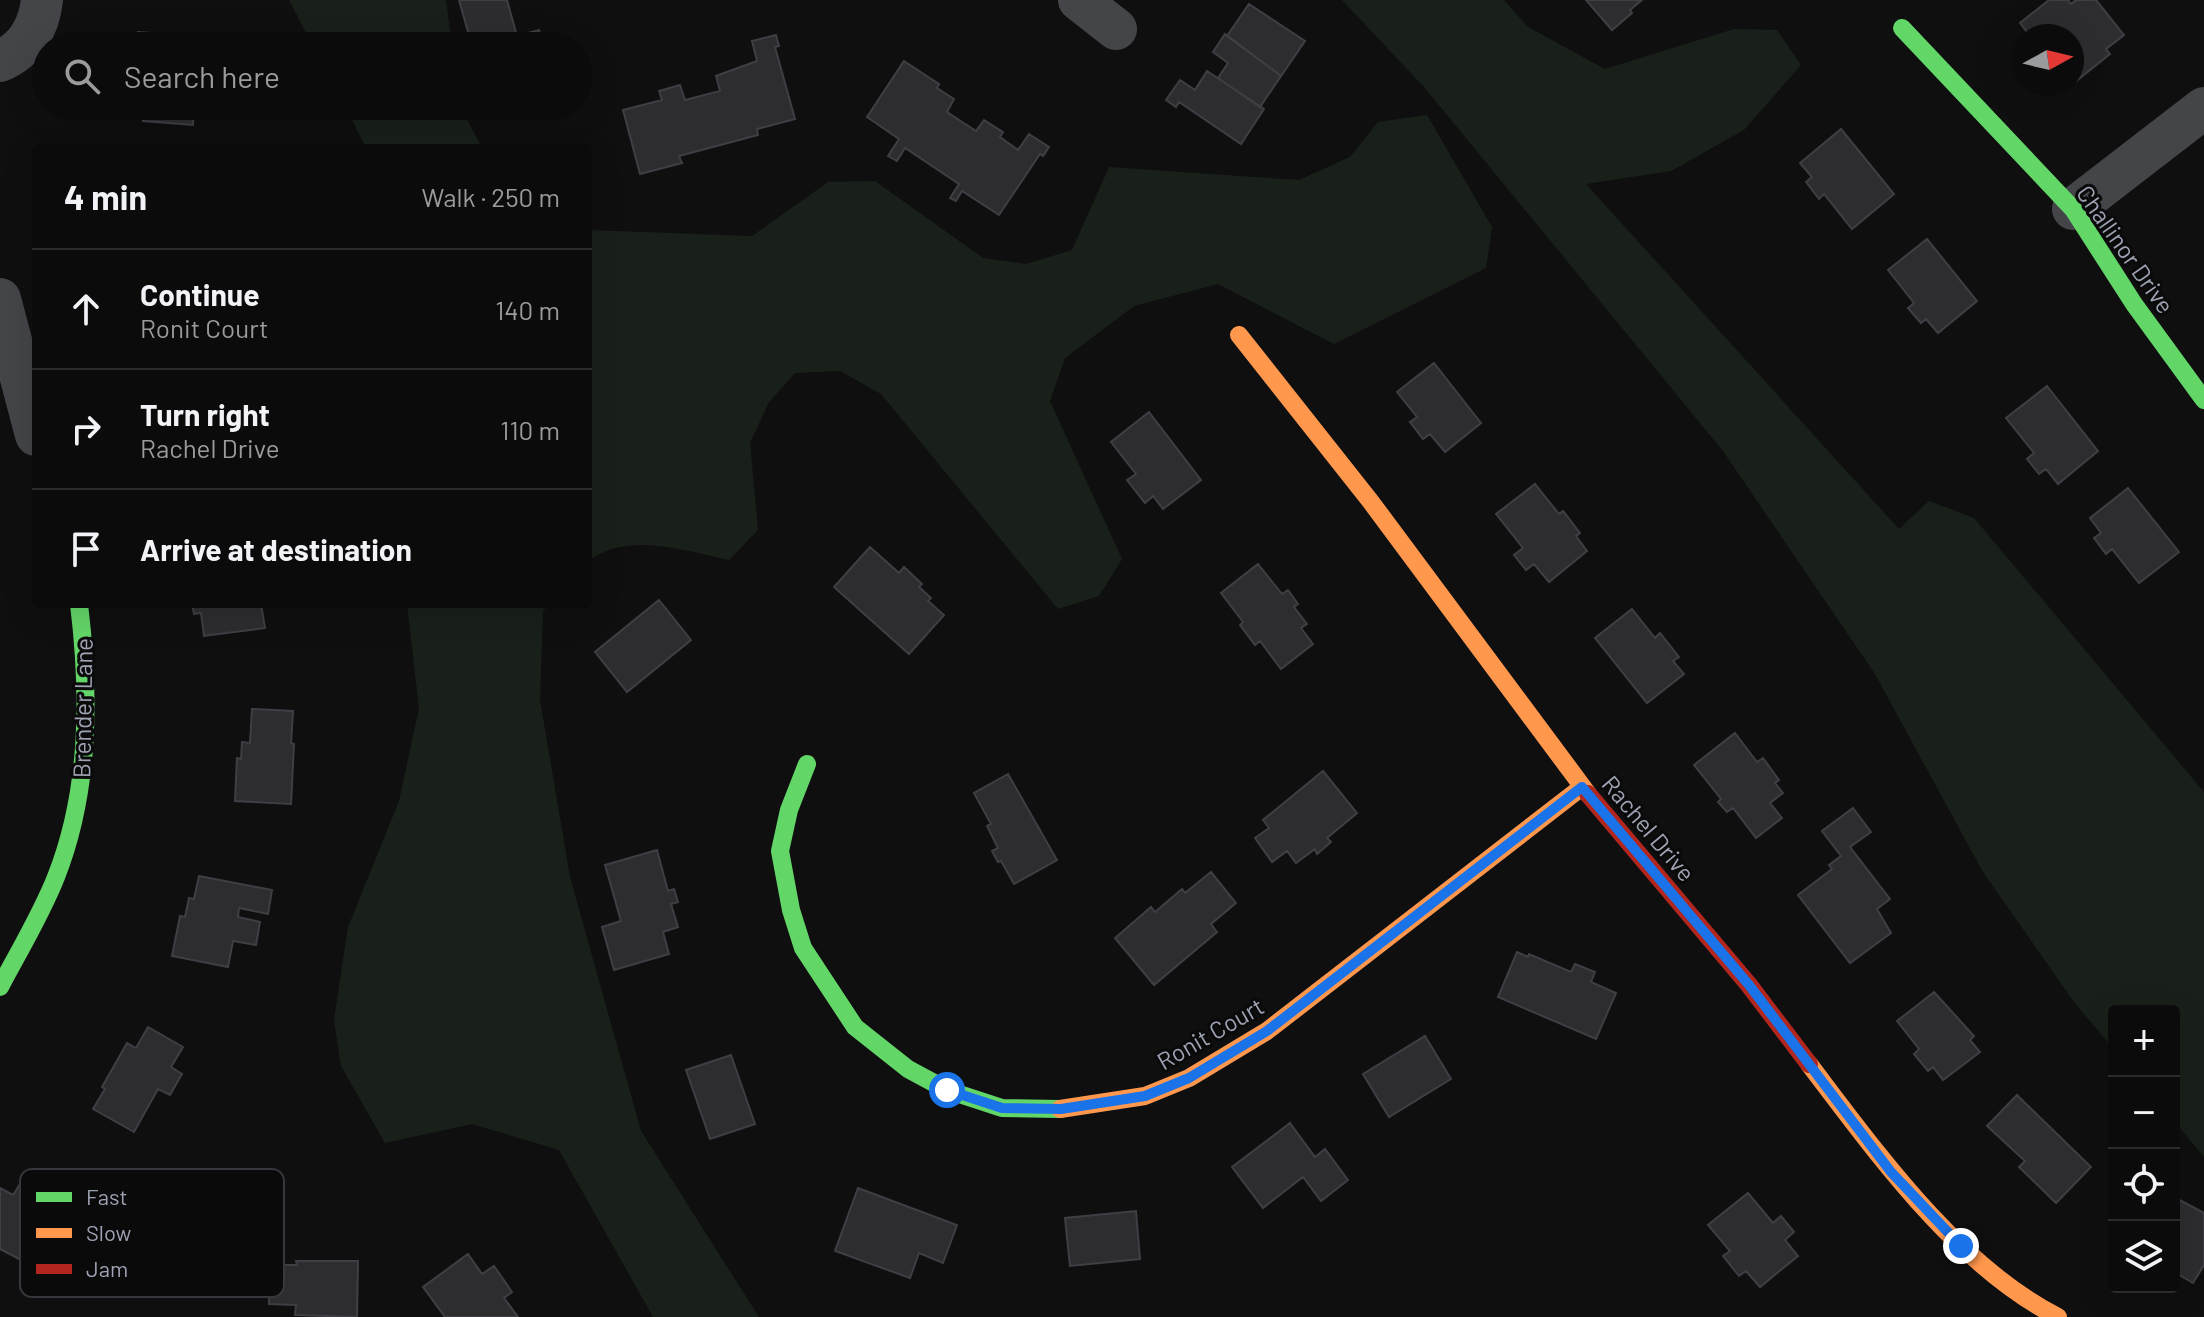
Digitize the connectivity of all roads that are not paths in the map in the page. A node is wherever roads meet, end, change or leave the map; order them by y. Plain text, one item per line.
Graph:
1 (42, 0) edge
2 (1079, 0) edge
3 (1902, 28) dead end
4 (1116, 29) dead end
5 (0, 61) edge
6 (2204, 108) edge
7 (2073, 209) junction
8 (0, 299) edge
9 (1239, 335) dead end
10 (8, 367) edge
11 (2204, 400) edge
12 (32, 425) edge
13 (80, 608) edge
14 (807, 764) dead end
15 (1582, 787) junction
16 (0, 987) edge
17 (2058, 1317) edge

1 - 5 street
2 - 4 street
3 - 7 street, Challinor Drive
6 - 7 street
7 - 11 street, Challinor Drive
8 - 10 street
9 - 15 street, Rachel Drive
10 - 12 street
13 - 16 street, Brender Lane
14 - 15 street, Ronit Court
15 - 17 street, Rachel Drive

